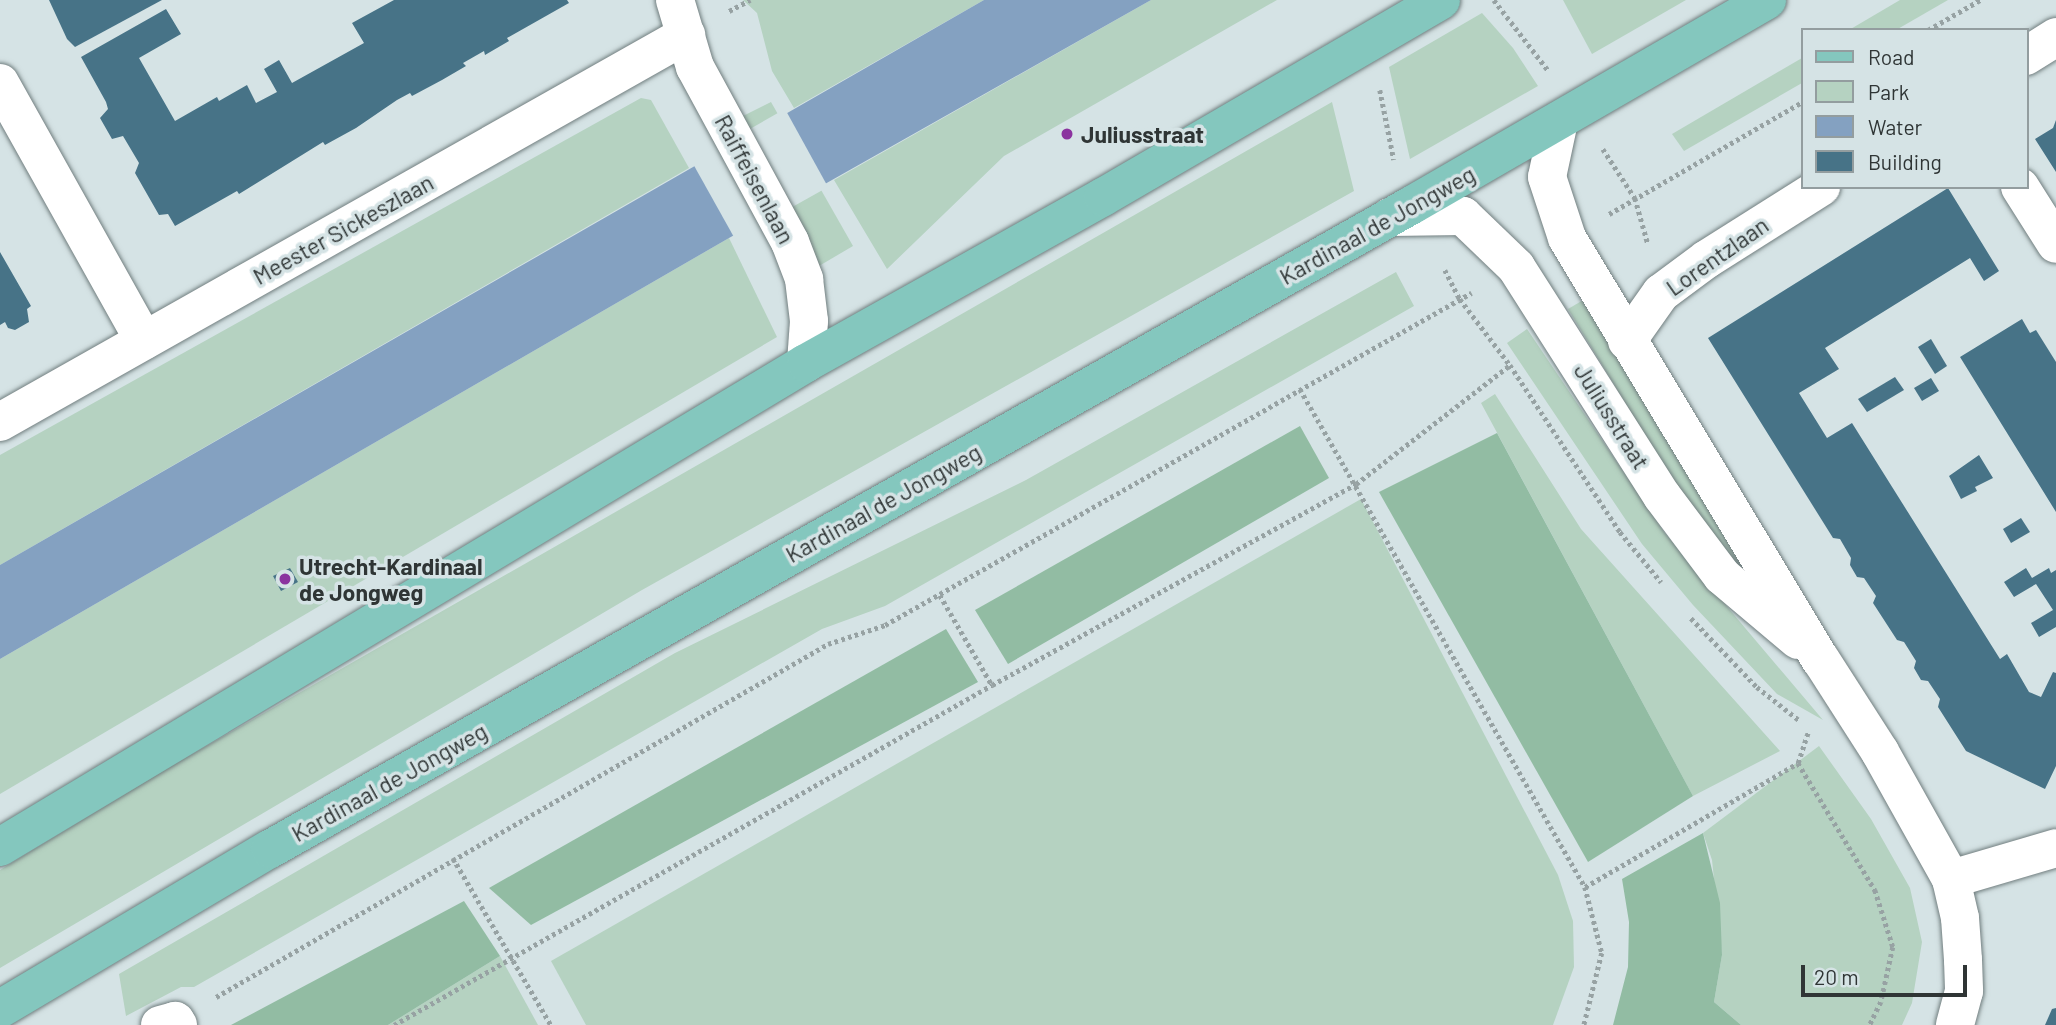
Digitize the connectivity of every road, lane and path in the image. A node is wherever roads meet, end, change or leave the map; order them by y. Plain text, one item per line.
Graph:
1 (675, 0) edge
2 (1441, 0) edge
3 (1493, 0) edge
4 (1767, 0) edge
5 (1980, 0) edge
6 (1931, 28) edge
7 (686, 36) junction
8 (2056, 37) edge
9 (2028, 55) edge
10 (0, 83) edge
11 (1800, 103) edge
12 (1568, 116) junction
13 (1818, 189) edge
14 (2022, 189) edge
15 (1635, 198) junction
16 (1390, 217) junction
17 (1567, 238) junction
18 (2056, 244) edge
19 (1516, 267) junction
20 (1661, 293) junction
21 (144, 341) junction
22 (1627, 341) junction
23 (806, 363) junction
24 (1510, 365) dead end
25 (1300, 389) junction
26 (0, 422) edge
27 (1356, 484) junction
28 (940, 594) junction
29 (1821, 660) junction
30 (992, 685) junction
31 (1810, 728) dead end
32 (1798, 763) junction
33 (0, 847) edge
34 (2056, 848) edge
35 (453, 858) junction
36 (1951, 879) junction
37 (1586, 887) junction
38 (513, 959) junction
39 (0, 1010) edge
40 (171, 1024) edge
41 (394, 1025) edge
42 (551, 1025) edge
43 (1584, 1025) edge
44 (1870, 1025) edge
45 (1955, 1025) edge

1 - 7 street, Raiffeisenlaan
2 - 23 main road
3 - 12 path
4 - 12 main road, Kardinaal de Jongweg
5 - 6 path
7 - 21 street, Meester Sickeszlaan
7 - 23 street, Raiffeisenlaan
8 - 9 street
10 - 21 street
11 - 15 path
12 - 15 path
12 - 16 main road, Kardinaal de Jongweg
12 - 17 street, Juliusstraat
13 - 20 street, Lorentzlaan
14 - 18 street
15 - 17 path
15 - 20 path
16 - 19 street, Juliusstraat
16 - 39 main road, Kardinaal de Jongweg
17 - 22 street, Juliusstraat
19 - 25 path
19 - 29 street, Juliusstraat
20 - 22 street, Lorentzlaan
21 - 26 street, Meester Sickeszlaan
22 - 29 street, Juliusstraat
23 - 33 main road
24 - 27 path
25 - 27 path
25 - 28 path
27 - 30 path
27 - 37 path
28 - 30 path
28 - 35 path
29 - 36 street, Juliusstraat
30 - 38 path
31 - 32 path
32 - 37 path
32 - 44 path
34 - 36 street
35 - 38 path
35 - 40 path
36 - 45 street, Juliusstraat
37 - 43 path
38 - 41 path
38 - 42 path

